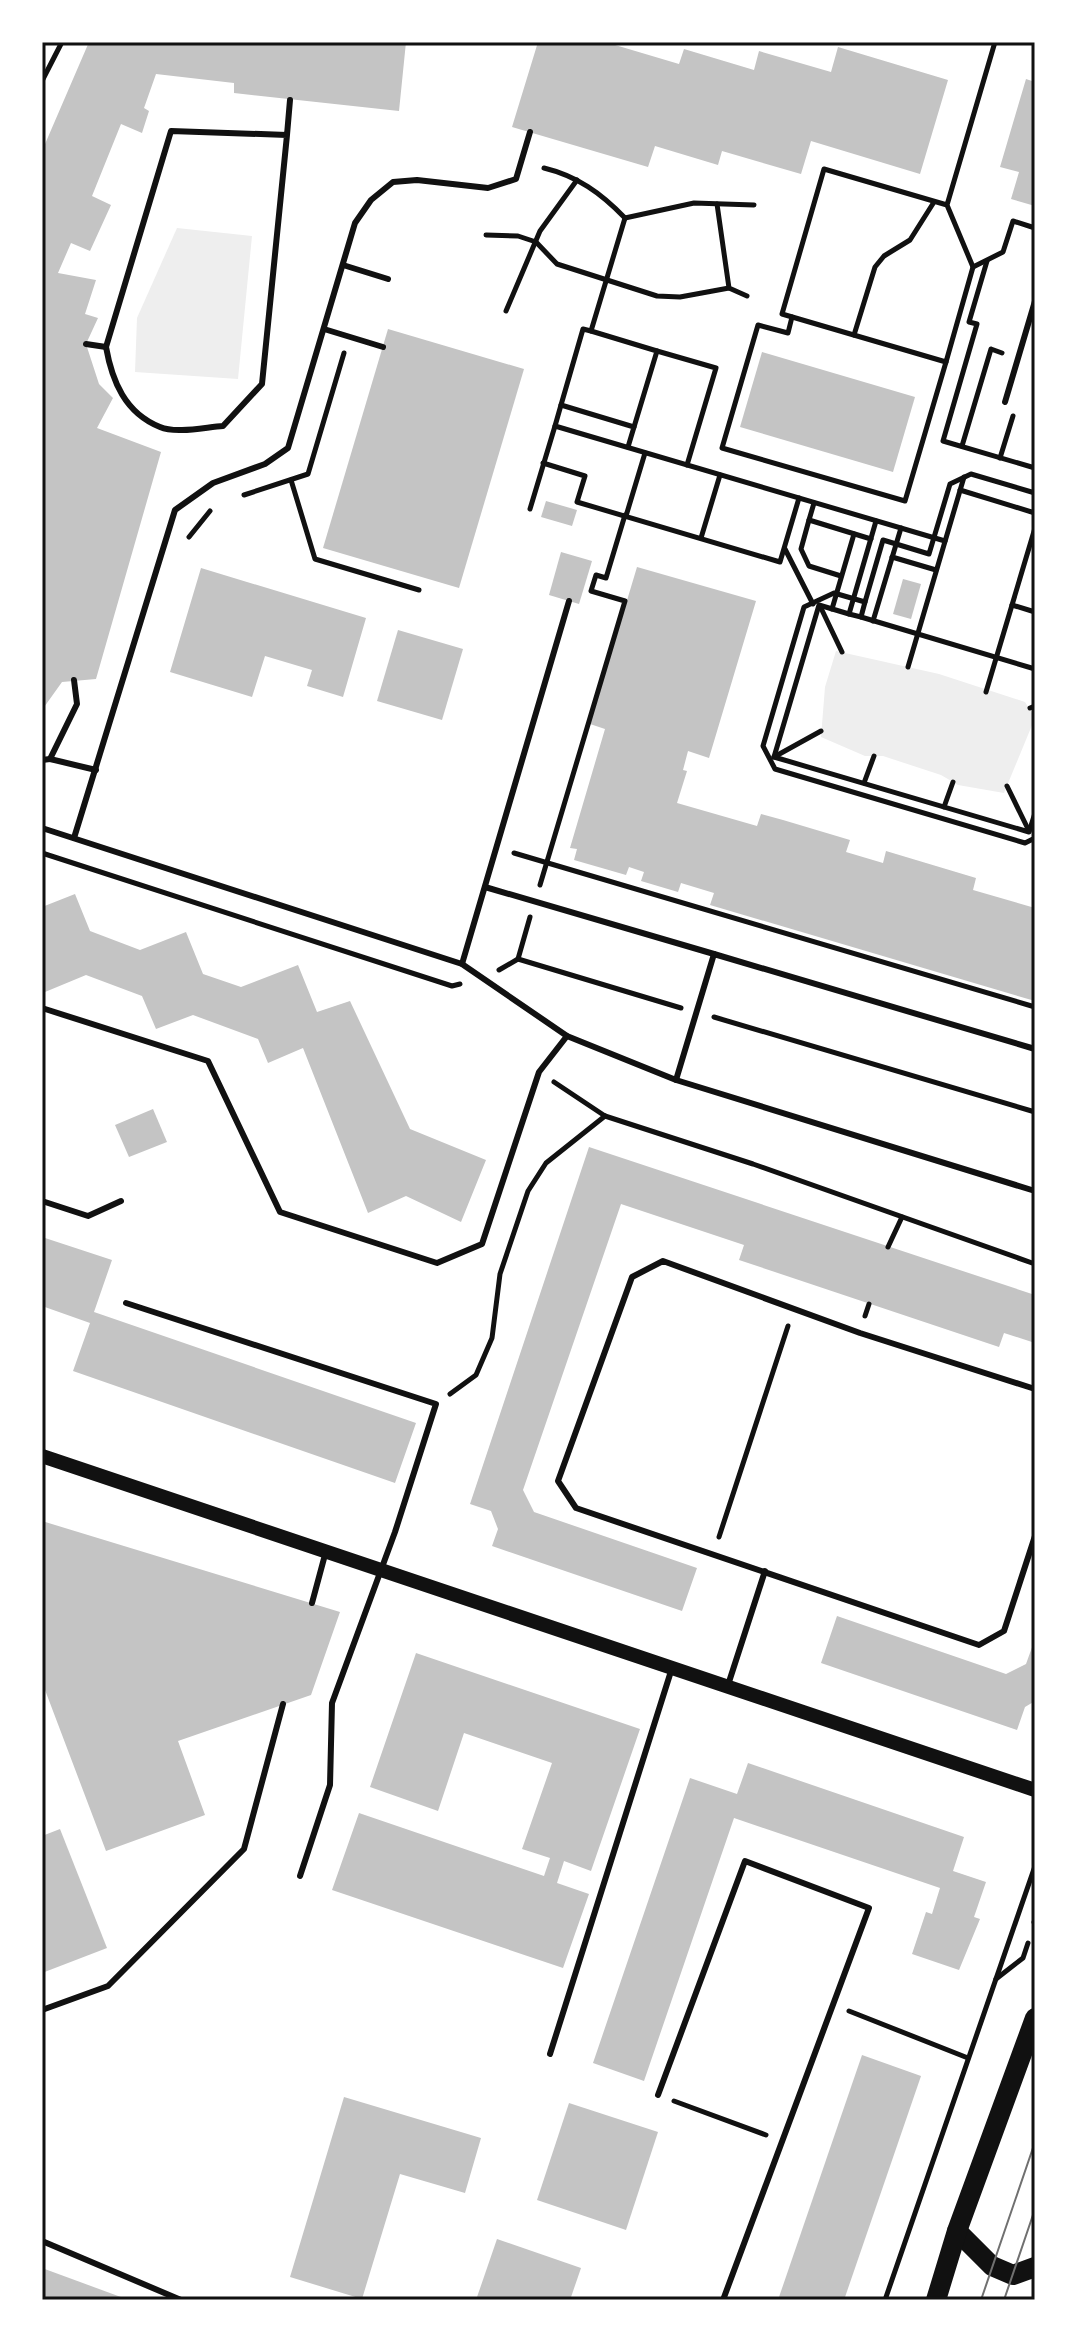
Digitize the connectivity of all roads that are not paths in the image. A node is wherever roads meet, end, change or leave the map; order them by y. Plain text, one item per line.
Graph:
1 (290, 100) dead end
2 (530, 132) dead end
3 (287, 135) junction
4 (343, 265) junction
5 (388, 279) dead end
6 (1035, 301) edge
7 (324, 329) junction
8 (86, 344) dead end
9 (106, 347) junction
10 (383, 347) dead end
11 (1005, 402) dead end
12 (569, 601) dead end
13 (74, 680) dead end
14 (46, 760) edge
15 (96, 770) junction
16 (42, 828) edge
17 (74, 838) junction
18 (485, 887) junction
19 (714, 954) junction
20 (462, 964) junction
21 (42, 1008) edge
22 (567, 1036) junction
23 (1035, 1049) edge
24 (676, 1080) junction
25 (1035, 1191) edge
26 (42, 1201) edge
27 (121, 1201) dead end
28 (126, 1303) dead end
29 (1035, 1389) edge
30 (42, 1456) edge
31 (1035, 1536) edge
32 (326, 1551) junction
33 (381, 1569) junction
34 (765, 1571) junction
35 (312, 1603) dead end
36 (673, 1667) junction
37 (728, 1685) junction
38 (283, 1704) dead end
39 (1035, 1790) edge
40 (300, 1876) dead end
41 (42, 2010) edge
42 (1035, 2018) edge
43 (550, 2054) dead end
44 (658, 2095) road end
45 (957, 2231) junction
46 (42, 2241) edge
47 (1035, 2267) edge
48 (181, 2300) edge
49 (723, 2300) edge
50 (936, 2300) edge

1 - 3 lane
2 - 4 lane
3 - 9 lane
3 - 9 lane
4 - 5 lane
4 - 7 lane
6 - 11 lane
7 - 10 lane
7 - 15 lane
8 - 9 lane
12 - 18 lane
13 - 14 lane
14 - 15 lane
15 - 17 lane
16 - 17 lane
17 - 20 lane
18 - 19 lane
18 - 20 lane
19 - 23 lane
19 - 24 lane
20 - 22 lane
21 - 22 lane
22 - 24 lane
24 - 25 lane
26 - 27 lane
28 - 33 lane
29 - 34 lane
30 - 32 street
31 - 34 lane
32 - 33 street
32 - 35 lane
33 - 36 street
33 - 40 lane
34 - 37 lane
36 - 37 street
36 - 43 lane
37 - 39 street
38 - 41 lane
42 - 45 main road
44 - 49 lane
45 - 47 main road
45 - 50 main road
46 - 48 lane

